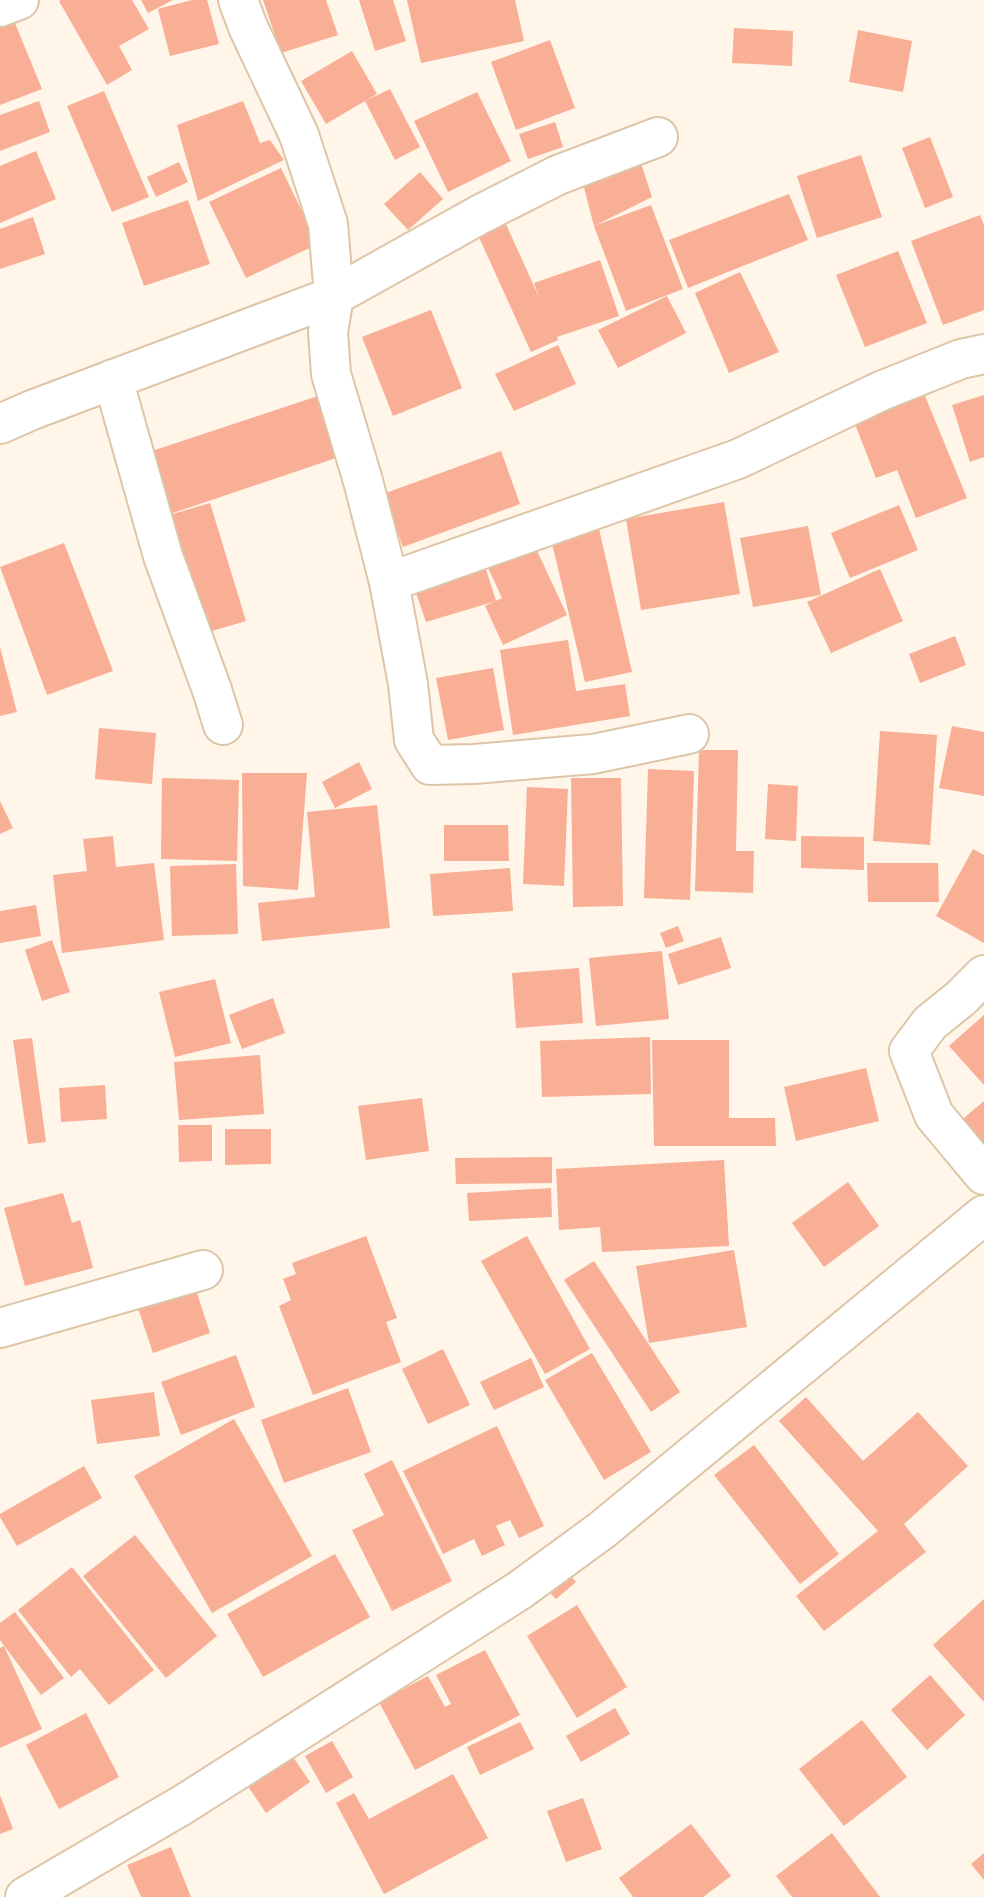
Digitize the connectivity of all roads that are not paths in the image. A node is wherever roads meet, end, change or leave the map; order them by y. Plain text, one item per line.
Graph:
1 (19, 0) edge
2 (238, 0) edge
3 (0, 7) edge
4 (658, 137) dead end
5 (334, 296) junction
6 (984, 354) edge
7 (113, 379) junction
8 (0, 424) edge
9 (389, 582) junction
10 (223, 725) dead end
11 (689, 734) dead end
12 (984, 975) edge
13 (984, 1175) edge
14 (984, 1215) edge
15 (203, 1270) dead end
16 (0, 1328) edge
17 (25, 1897) edge

1 - 3 street
2 - 5 street
4 - 5 street
5 - 7 street
5 - 9 street
6 - 9 street
7 - 8 street
7 - 10 street
9 - 11 street
12 - 13 street
14 - 17 street
15 - 16 street

